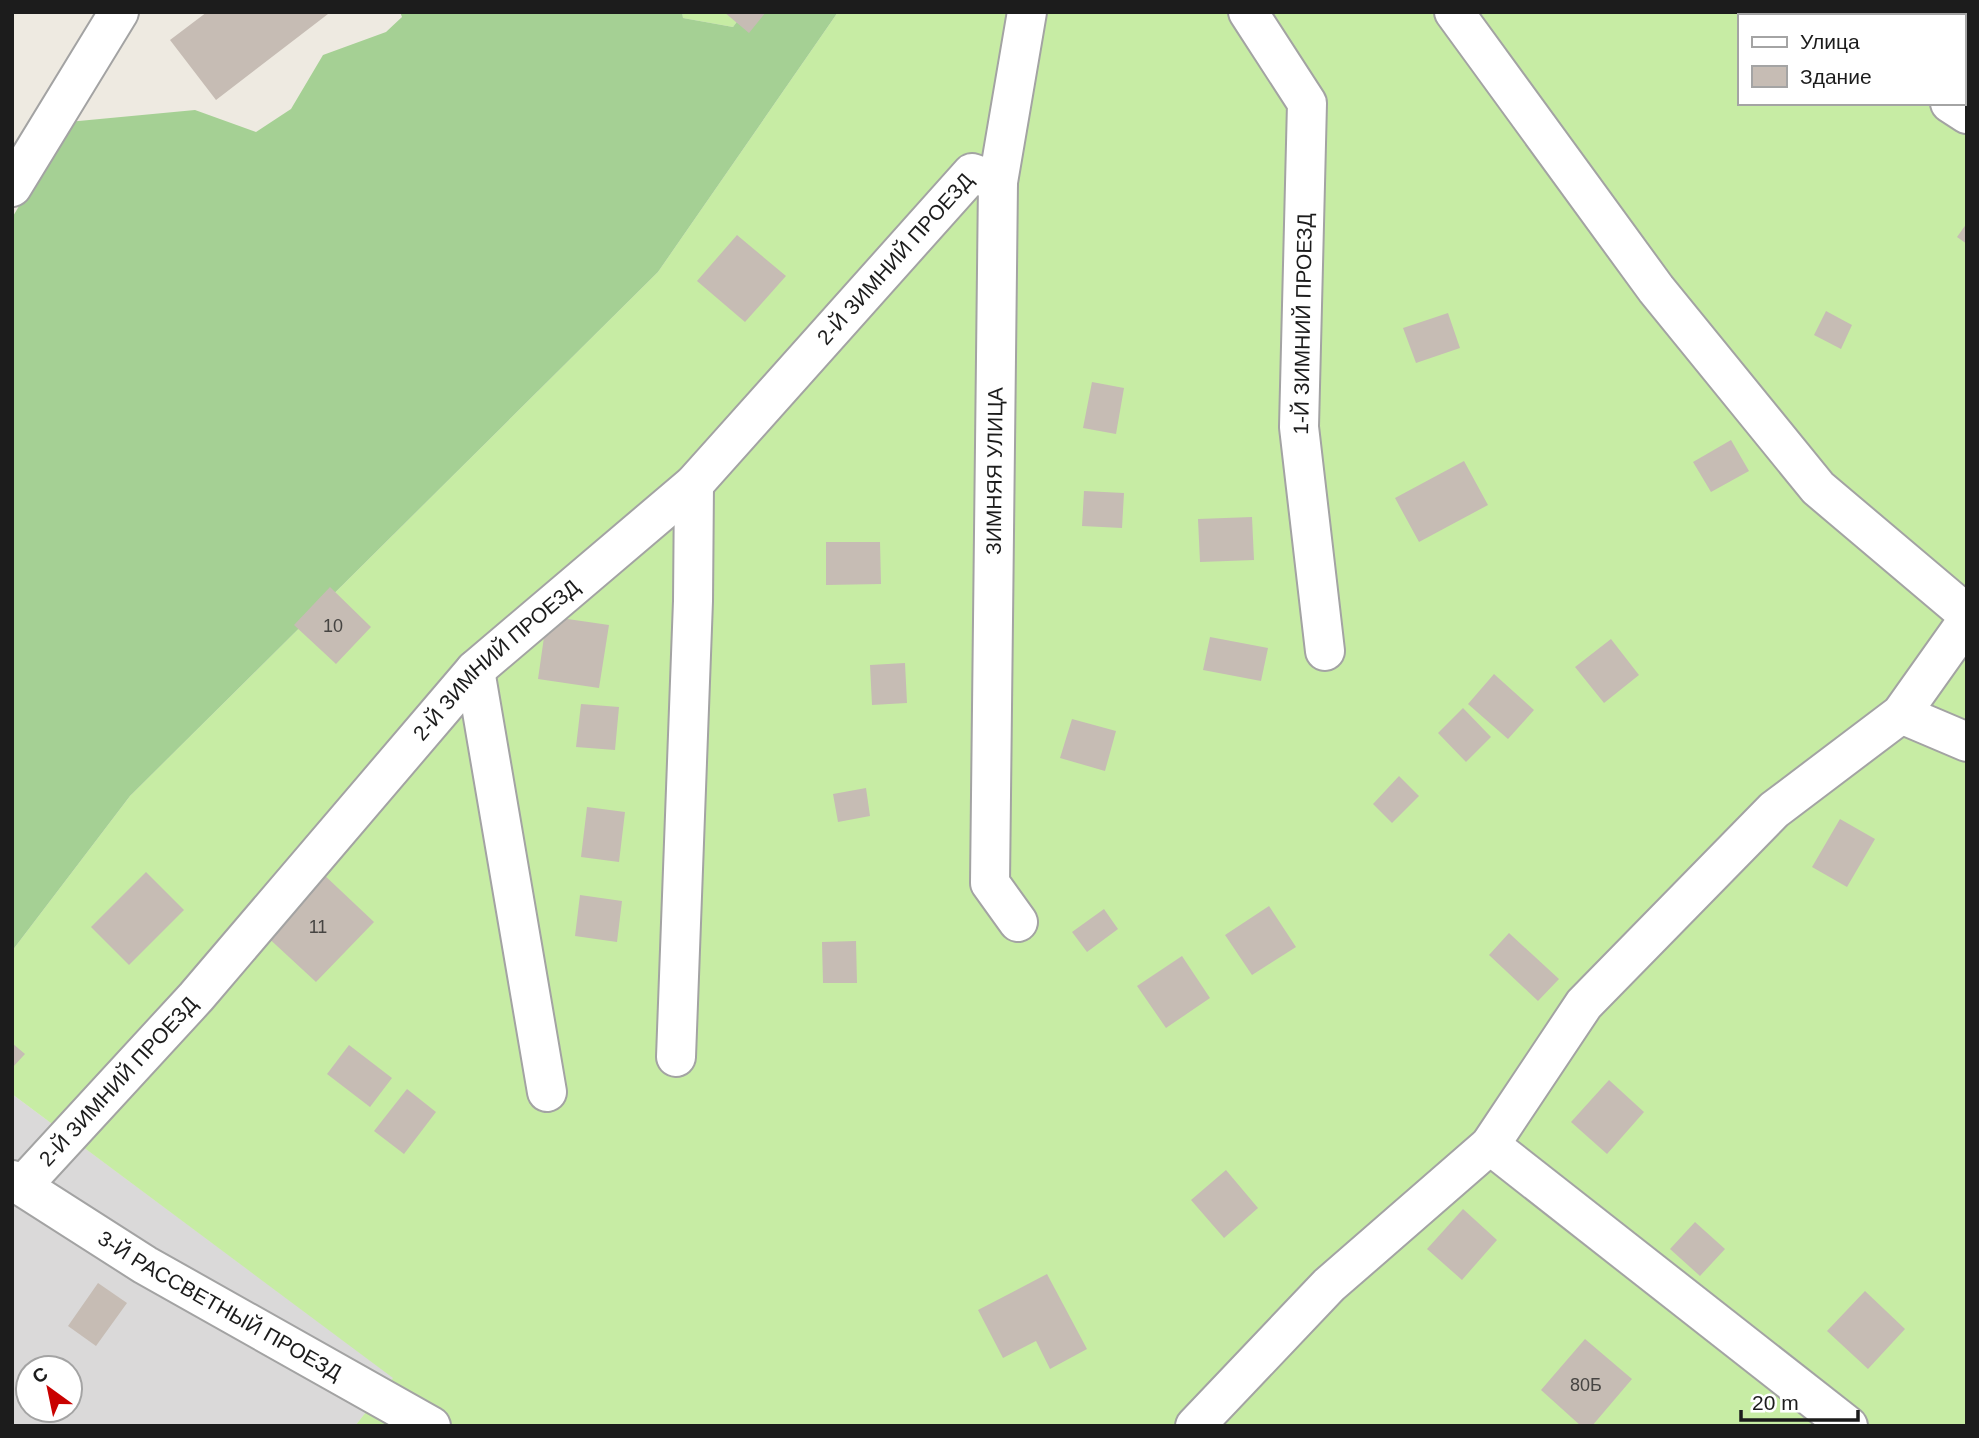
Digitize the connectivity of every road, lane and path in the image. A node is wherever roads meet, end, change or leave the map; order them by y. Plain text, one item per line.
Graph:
1 (120, 12) edge
2 (1027, 12) edge
3 (1248, 12) edge
4 (1454, 12) edge
5 (998, 182) junction
6 (12, 187) edge
7 (694, 484) junction
8 (1967, 614) edge
9 (1967, 621) edge
10 (1325, 651) dead end
11 (475, 670) junction
12 (1901, 714) junction
13 (1967, 742) edge
14 (1018, 922) dead end
15 (676, 1056) dead end
16 (547, 1092) dead end
17 (1490, 1145) junction
18 (17, 1183) edge
19 (431, 1426) edge
20 (1195, 1426) edge
21 (1848, 1426) edge

1 - 6 street
2 - 5 street, ЗИМНЯЯ УЛИЦА
3 - 10 street, 1-Й ЗИМНИЙ ПРОЕЗД
4 - 8 street
5 - 7 street, 2-Й ЗИМНИЙ ПРОЕЗД
5 - 14 street, ЗИМНЯЯ УЛИЦА
7 - 11 street, 2-Й ЗИМНИЙ ПРОЕЗД
7 - 15 street
9 - 12 street
11 - 16 street
11 - 18 street, 2-Й ЗИМНИЙ ПРОЕЗД
12 - 13 street
12 - 17 street
17 - 20 street
17 - 21 street
18 - 19 street, 3-Й РАССВЕТНЫЙ ПРОЕЗД

